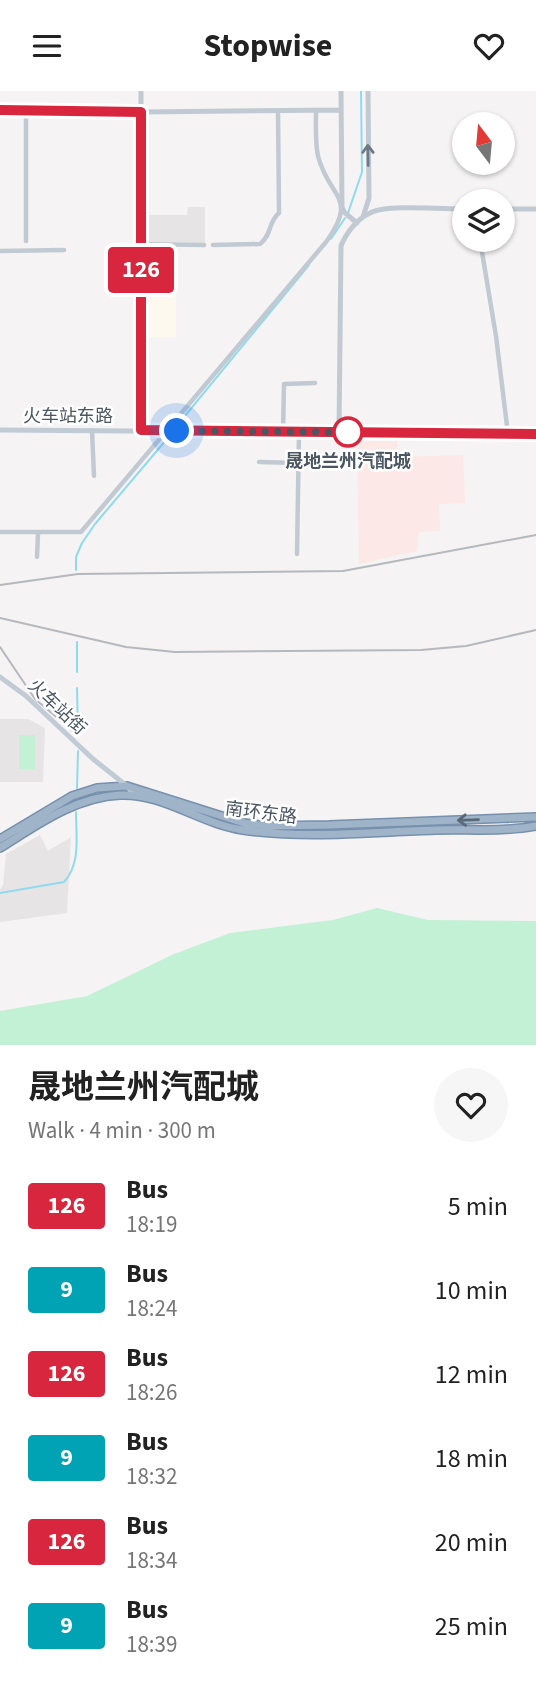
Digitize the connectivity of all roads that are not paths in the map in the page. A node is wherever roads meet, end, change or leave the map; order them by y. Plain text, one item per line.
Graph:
1 (141, 91) edge
2 (341, 91) edge
3 (368, 91) edge
4 (0, 110) edge
5 (341, 110) junction
6 (26, 111) junction
7 (278, 111) junction
8 (316, 111) junction
9 (141, 112) junction
10 (452, 209) edge
11 (515, 209) edge
12 (536, 209) edge
13 (345, 212) junction
14 (363, 218) junction
15 (357, 223) junction
16 (26, 241) dead end
17 (141, 244) junction
18 (204, 245) dead end
19 (213, 245) dead end
20 (64, 250) dead end
21 (0, 251) edge
22 (482, 252) edge
23 (315, 383) dead end
24 (92, 430) junction
25 (141, 430) junction
26 (0, 431) edge
27 (166, 431) junction
28 (283, 432) junction
29 (299, 432) junction
30 (339, 432) junction
31 (508, 434) junction
32 (536, 434) edge
33 (259, 462) dead end
34 (298, 463) junction
35 (94, 476) dead end
36 (0, 533) edge
37 (38, 533) junction
38 (297, 554) dead end
39 (37, 557) dead end
40 (0, 677) edge
41 (127, 786) junction
42 (134, 795) junction
43 (536, 817) edge
44 (536, 826) edge
45 (0, 839) edge
46 (0, 848) edge

1 - 9 street
2 - 5 street
14 -> 3 street
4 - 6 main road
5 - 8 street
5 - 13 street
6 - 9 main road
6 - 16 street
7 - 8 street
7 - 9 street
7 - 19 street
8 - 13 street
9 - 17 main road
10 - 14 street
11 - 12 street
13 - 15 street
13 - 27 street
14 - 15 street
15 - 30 street
17 - 18 street
17 - 25 main road
20 - 21 street
22 - 31 street
23 - 28 street
24 - 25 main road, 火车站东路
24 - 26 main road, 火车站东路
24 - 35 street
25 - 27 main road, 火车站东路
27 - 28 main road, 火车站东路
27 - 37 street
28 - 29 main road, 火车站东路
29 - 30 main road, 火车站东路
29 - 34 street
30 - 31 main road, 火车站东路
31 - 32 street
33 - 34 street
34 - 38 street
36 - 37 street
37 - 39 street
40 - 41 main road, 火车站街
41 - 42 main road, 火车站街
43 -> 41 highway, 南环东路
41 - 45 highway, 南环东路
42 - 44 highway, 南环东路
42 - 46 highway, 南环东路

